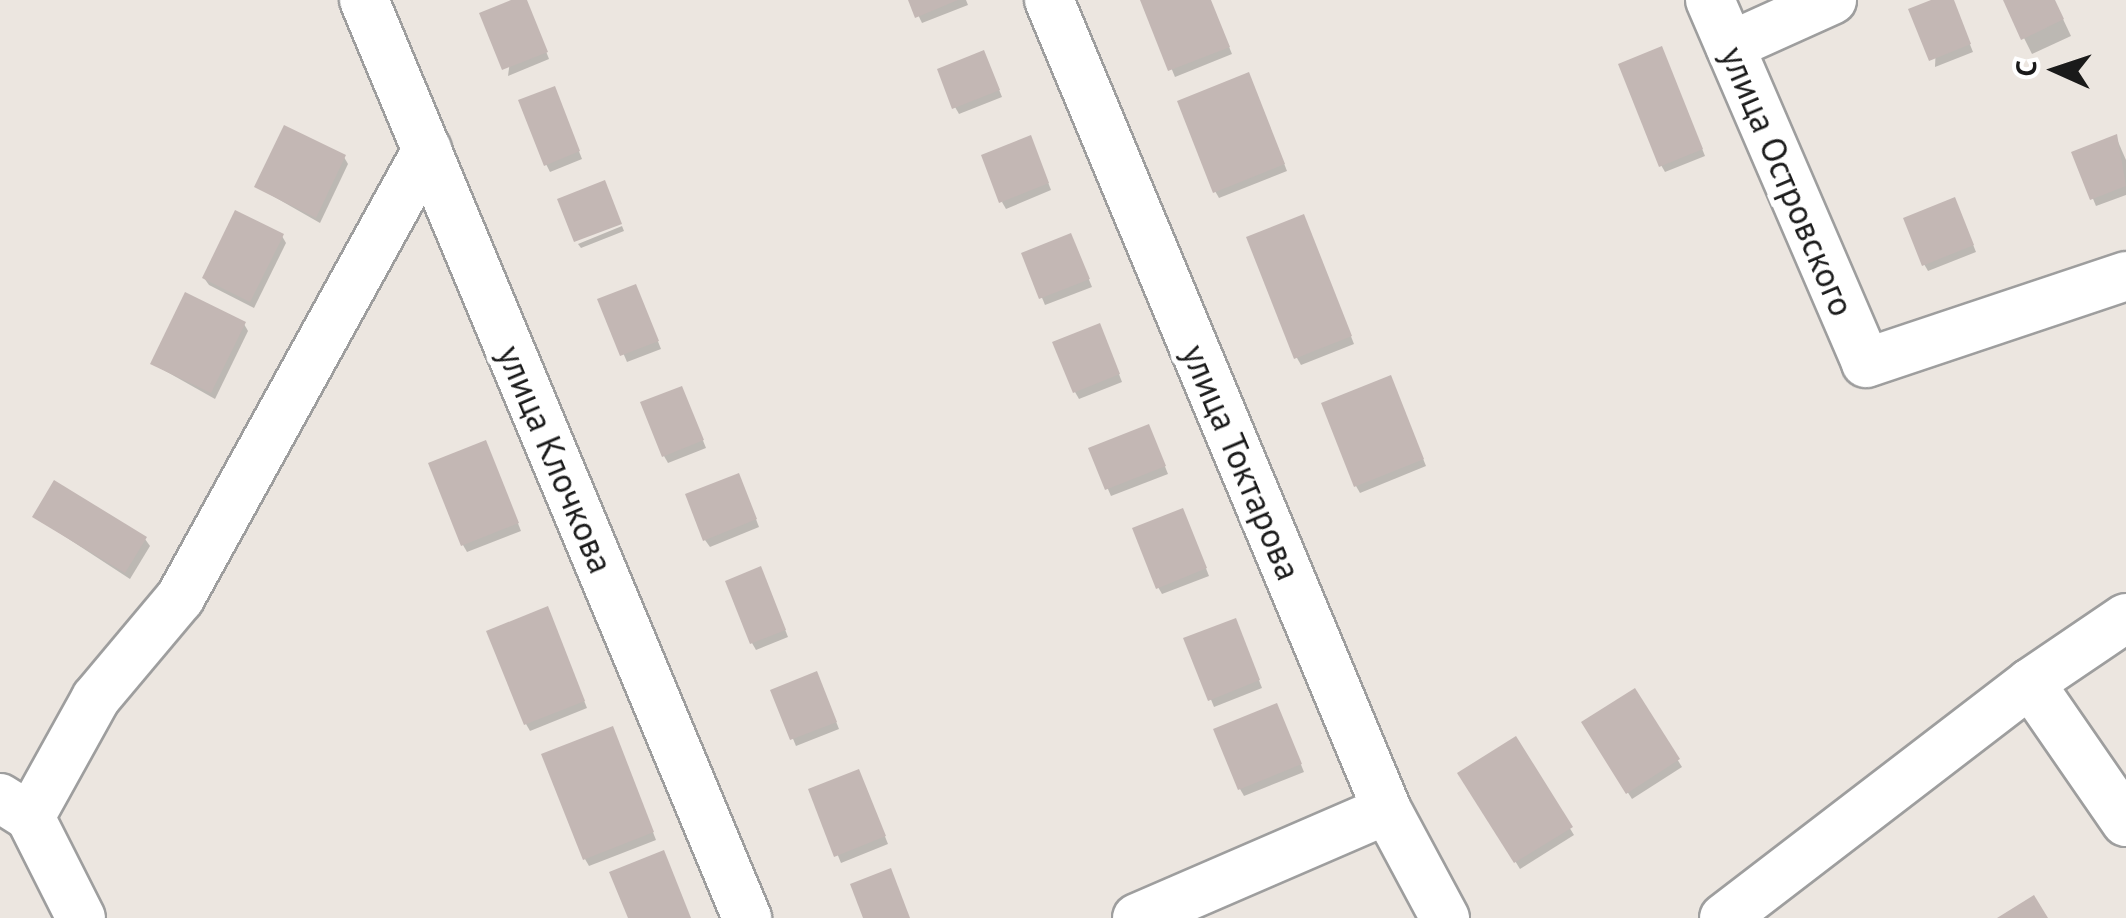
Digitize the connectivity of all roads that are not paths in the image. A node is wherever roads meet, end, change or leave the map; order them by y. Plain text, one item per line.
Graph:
1 (364, 0) edge
2 (1049, 0) edge
3 (1710, 0) edge
4 (1832, 0) edge
5 (1730, 46) junction
6 (427, 150) junction
7 (2126, 276) edge
8 (2126, 618) edge
9 (2030, 683) junction
10 (15, 808) edge
11 (1386, 810) junction
12 (2126, 822) edge
13 (81, 918) edge
14 (747, 918) edge
15 (1137, 918) edge
16 (1446, 918) edge
17 (1724, 918) edge

1 - 6 street, улица Клочкова
2 - 11 street, улица Токтарова
3 - 5 street, улица Островского
4 - 5 street
5 - 7 street, улица Островского
6 - 10 street
6 - 14 street, улица Клочкова
8 - 9 street
9 - 12 street
9 - 17 street
10 - 13 street
11 - 15 street
11 - 16 street, улица Токтарова

